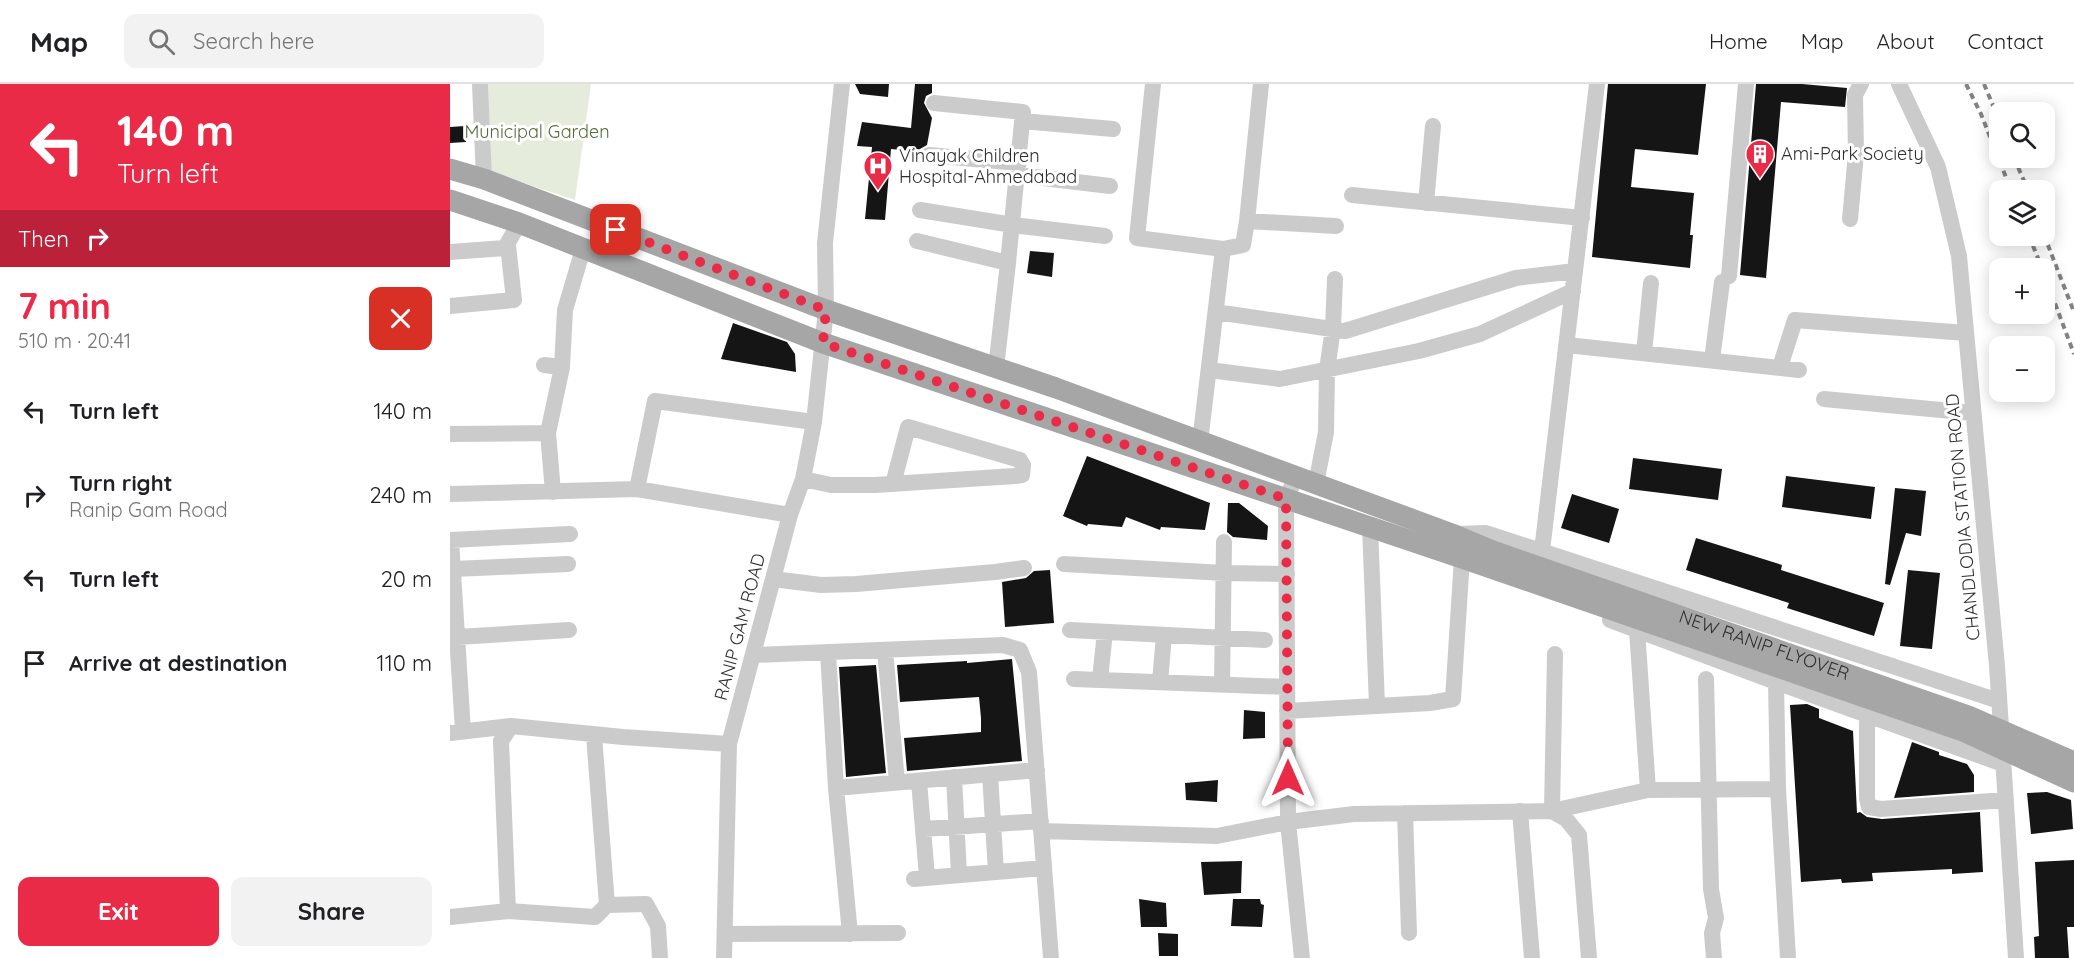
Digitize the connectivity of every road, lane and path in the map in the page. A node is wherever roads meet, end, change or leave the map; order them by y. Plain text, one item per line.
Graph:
1 (480, 84) edge
2 (842, 84) edge
3 (1153, 84) edge
4 (1261, 84) edge
5 (1597, 84) edge
6 (1746, 84) edge
7 (1861, 84) edge
8 (1899, 84) edge
9 (934, 103) dead end
10 (1022, 121) junction
11 (1433, 126) dead end
12 (1113, 129) dead end
13 (929, 155) dead end
14 (450, 169) edge
15 (1018, 169) junction
16 (484, 179) junction
17 (1110, 186) dead end
18 (1352, 195) dead end
19 (450, 200) edge
20 (1426, 203) junction
21 (920, 210) dead end
22 (1582, 218) junction
23 (1850, 219) dead end
24 (1247, 221) junction
25 (519, 224) junction
26 (1013, 225) junction
27 (1336, 226) dead end
28 (1105, 236) dead end
29 (917, 241) dead end
30 (508, 245) junction
31 (583, 249) junction
32 (1223, 249) junction
33 (450, 252) edge
34 (1008, 263) junction
35 (1575, 271) junction
36 (1335, 279) dead end
37 (1651, 283) dead end
38 (1573, 291) junction
39 (450, 306) edge
40 (826, 310) junction
41 (1216, 312) junction
42 (1333, 328) junction
43 (1966, 333) junction
44 (823, 343) junction
45 (1567, 345) junction
46 (1644, 353) junction
47 (1712, 360) junction
48 (544, 365) dead end
49 (562, 367) junction
50 (996, 368) junction
51 (1780, 368) junction
52 (1799, 369) dead end
53 (1209, 370) junction
54 (1327, 370) junction
55 (1824, 399) dead end
56 (1973, 413) junction
57 (814, 422) junction
58 (548, 433) junction
59 (450, 434) edge
60 (1200, 442) junction
61 (1296, 477) junction
62 (803, 479) junction
63 (893, 484) junction
64 (1316, 484) junction
65 (637, 489) junction
66 (553, 492) junction
67 (450, 494) edge
68 (1286, 499) junction
69 (790, 515) junction
70 (1370, 527) junction
71 (570, 534) dead end
72 (1452, 534) junction
73 (1224, 542) dead end
74 (1542, 551) junction
75 (1462, 558) junction
76 (1489, 558) junction
77 (568, 564) dead end
78 (1064, 564) dead end
79 (1024, 568) dead end
80 (454, 569) junction
81 (1224, 573) junction
82 (1287, 574) junction
83 (774, 579) junction
84 (569, 630) dead end
85 (1070, 630) dead end
86 (1637, 630) junction
87 (1105, 632) junction
88 (1164, 635) junction
89 (458, 637) junction
90 (1223, 638) junction
91 (1265, 640) dead end
92 (885, 650) junction
93 (828, 652) junction
94 (1555, 654) dead end
95 (753, 655) junction
96 (1870, 659) junction
97 (1074, 679) dead end
98 (1100, 679) junction
99 (1706, 679) dead end
100 (1160, 682) junction
101 (1776, 682) junction
102 (1222, 685) junction
103 (1287, 687) junction
104 (1999, 701) junction
105 (1377, 705) junction
106 (1287, 711) junction
107 (1866, 715) junction
108 (512, 726) junction
109 (457, 732) edge
110 (594, 735) junction
111 (729, 744) junction
112 (2074, 762) edge
113 (2003, 764) junction
114 (1037, 770) junction
115 (990, 774) junction
116 (954, 777) junction
117 (919, 780) junction
118 (897, 782) junction
119 (2074, 782) edge
120 (836, 788) junction
121 (1709, 789) junction
122 (1778, 789) junction
123 (1648, 790) junction
124 (2006, 800) junction
125 (1520, 811) junction
126 (1552, 811) junction
127 (1405, 813) junction
128 (1288, 822) junction
129 (994, 824) junction
130 (958, 826) junction
131 (1041, 826) junction
132 (924, 828) junction
133 (1044, 868) junction
134 (996, 872) junction
135 (959, 875) junction
136 (607, 905) junction
137 (508, 911) junction
138 (450, 917) edge
139 (850, 933) junction
140 (897, 933) dead end
141 (1409, 933) dead end
142 (725, 934) junction
143 (660, 958) edge
144 (724, 958) edge
145 (1051, 958) edge
146 (1302, 958) edge
147 (1532, 958) edge
148 (1589, 958) edge
149 (1713, 958) edge
150 (1788, 958) edge
151 (2016, 958) edge

1 - 16 street
2 - 40 street, RANIP GAM ROAD
3 - 32 street
4 - 24 street
5 - 22 street
6 - 47 street
7 - 23 street
8 - 43 street, CHANDLODIA STATION ROAD
9 - 10 street
10 - 12 street
10 - 15 street
11 - 20 street
13 - 15 street
14 - 16 main road, NEW RANIP FLYOVER
15 - 17 street
15 - 26 street
16 - 40 main road, NEW RANIP FLYOVER
18 - 20 street
19 - 25 main road, NEW RANIP FLYOVER
20 - 22 street
21 - 26 street
22 - 35 street
24 - 27 street
24 - 32 street
25 - 30 street
25 - 31 main road, NEW RANIP FLYOVER
26 - 28 street
26 - 34 street
29 - 34 street
30 - 33 street
30 - 39 street
31 - 44 main road, NEW RANIP FLYOVER
31 - 49 street
32 - 41 street
34 - 50 street
35 - 38 street
35 - 42 street
36 - 42 street
37 - 46 street
38 - 45 street
38 - 54 street
40 - 44 street, RANIP GAM ROAD
40 - 50 main road, NEW RANIP FLYOVER
41 - 42 street
41 - 53 street
42 - 54 street
43 - 51 street
43 - 56 street, CHANDLODIA STATION ROAD
44 - 57 street, RANIP GAM ROAD
44 - 68 main road, NEW RANIP FLYOVER
45 - 46 street
45 - 74 street
46 - 47 street
47 - 51 street
48 - 49 street
49 - 58 street
50 - 60 main road, NEW RANIP FLYOVER
51 - 52 street
53 - 54 street
53 - 60 street
54 - 64 street
55 - 56 street
56 - 104 street, CHANDLODIA STATION ROAD
57 - 62 street, RANIP GAM ROAD
57 - 65 street
58 - 59 street
58 - 66 street
60 - 61 main road, NEW RANIP FLYOVER
61 - 64 main road, NEW RANIP FLYOVER
61 - 68 street
62 - 63 street
62 - 69 street, RANIP GAM ROAD
63 - 63 street
64 - 72 main road, NEW RANIP FLYOVER
65 - 66 street
65 - 69 street
66 - 67 street
68 - 70 main road, NEW RANIP FLYOVER
68 - 82 street
69 - 83 street, RANIP GAM ROAD
70 - 75 main road, NEW RANIP FLYOVER
70 - 105 street
71 - 80 street
72 - 74 street
72 - 76 main road, NEW RANIP FLYOVER
73 - 81 street
74 - 96 street
75 - 76 main road, NEW RANIP FLYOVER
75 - 86 street
75 - 105 street
76 - 112 main road, NEW RANIP FLYOVER
76 - 119 main road, NEW RANIP FLYOVER
77 - 80 street
78 - 81 street
79 - 83 street
80 - 89 street
81 - 82 street
81 - 90 street
82 - 103 street
83 - 95 street, RANIP GAM ROAD
84 - 89 street
85 - 87 street
86 - 101 street
86 - 123 street
87 - 88 street
87 - 98 street
88 - 90 street
88 - 100 street
89 - 109 street
90 - 91 street
90 - 102 street
92 - 93 street
92 - 114 street
92 - 118 street
93 - 95 street
93 - 120 street
94 - 126 street
95 - 111 street, RANIP GAM ROAD
96 - 104 street
96 - 107 street
97 - 98 street
98 - 100 street
99 - 121 street
100 - 102 street
101 - 107 street
101 - 122 street
102 - 103 street
103 - 106 street
104 - 113 street, CHANDLODIA STATION ROAD
105 - 106 street
106 - 128 street
107 - 113 street
107 - 124 street
108 - 109 street
108 - 110 street
108 - 137 street
110 - 111 street
110 - 136 street
111 - 142 street, RANIP GAM ROAD
113 - 124 street, CHANDLODIA STATION ROAD
114 - 115 street
114 - 131 street
115 - 116 street
115 - 129 street
116 - 117 street
116 - 130 street
117 - 118 street
117 - 132 street
118 - 120 street
120 - 139 street
121 - 122 street
121 - 123 street
121 - 149 street
122 - 150 street
123 - 126 street
124 - 151 street, CHANDLODIA STATION ROAD
125 - 126 street
125 - 127 street
125 - 147 street
126 - 148 street
127 - 128 street
127 - 141 street
128 - 131 street
128 - 146 street
129 - 130 street
129 - 131 street
129 - 134 street
130 - 132 street
130 - 135 street
131 - 133 street
132 - 135 street
133 - 134 street
133 - 145 street
134 - 135 street
136 - 137 street
136 - 143 street
137 - 138 street
139 - 140 street
139 - 142 street
142 - 144 street, RANIP GAM ROAD

